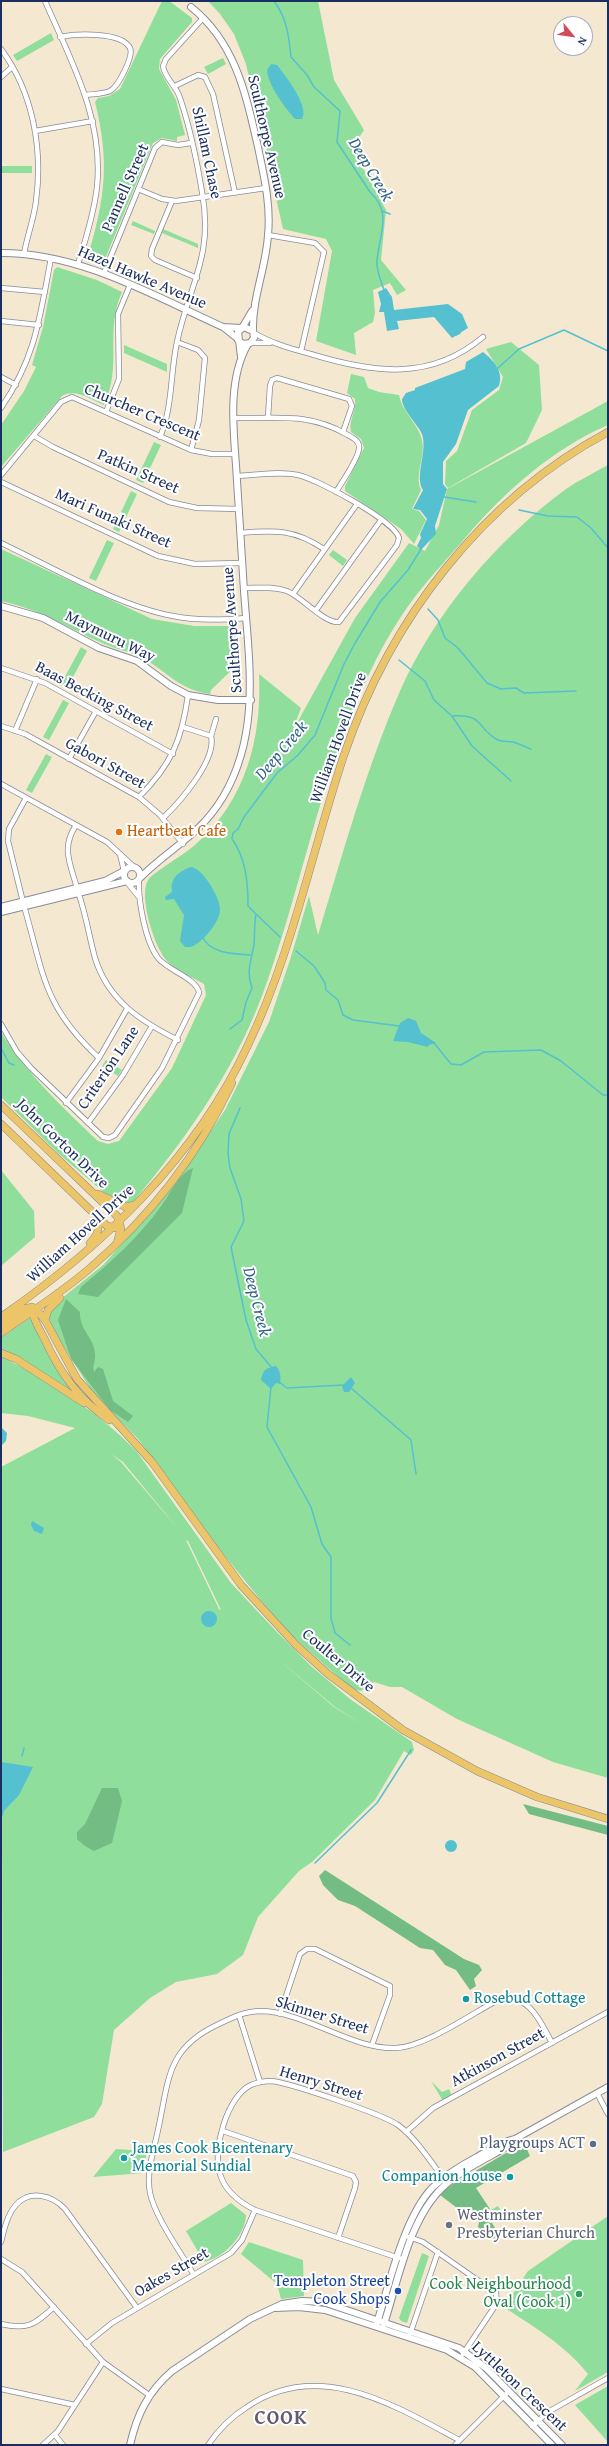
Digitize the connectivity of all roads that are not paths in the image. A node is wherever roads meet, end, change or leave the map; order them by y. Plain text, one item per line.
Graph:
1 (45, 1) edge
2 (192, 7) dead end
3 (203, 18) junction
4 (60, 37) junction
5 (1, 49) edge
6 (12, 67) junction
7 (1, 77) edge
8 (175, 86) junction
9 (86, 95) junction
10 (93, 121) junction
11 (35, 131) junction
12 (191, 143) junction
13 (266, 188) junction
14 (138, 189) junction
15 (235, 193) junction
16 (203, 198) junction
17 (172, 201) junction
18 (268, 234) junction
19 (1, 253) edge
20 (24, 254) junction
21 (51, 258) junction
22 (78, 264) junction
23 (104, 273) junction
24 (197, 278) junction
25 (130, 285) junction
26 (1, 288) edge
27 (45, 292) junction
28 (186, 310) junction
29 (252, 311) junction
30 (1, 321) edge
31 (39, 325) junction
32 (223, 327) junction
33 (242, 328) junction
34 (254, 332) junction
35 (483, 338) dead end
36 (238, 340) junction
37 (177, 342) junction
38 (249, 343) junction
39 (272, 343) junction
40 (301, 351) junction
41 (241, 357) junction
42 (1, 377) edge
43 (16, 385) junction
44 (1, 408) edge
45 (106, 412) junction
46 (268, 417) junction
47 (234, 418) junction
48 (344, 432) junction
49 (608, 432) edge
50 (34, 436) junction
51 (160, 437) junction
52 (191, 450) junction
53 (235, 454) junction
54 (1, 474) edge
55 (237, 476) junction
56 (1, 482) edge
57 (336, 492) junction
58 (357, 504) junction
59 (239, 508) junction
60 (381, 520) junction
61 (240, 533) junction
62 (1, 543) edge
63 (324, 549) junction
64 (242, 563) junction
65 (244, 588) junction
66 (293, 594) junction
67 (1, 606) edge
68 (316, 610) junction
69 (246, 618) junction
70 (1, 668) edge
71 (37, 679) junction
72 (188, 695) junction
73 (251, 700) junction
74 (96, 711) junction
75 (216, 719) dead end
76 (1, 726) edge
77 (183, 727) junction
78 (15, 730) junction
79 (211, 736) junction
80 (173, 754) junction
81 (69, 759) junction
82 (1, 784) edge
83 (139, 797) junction
84 (26, 798) junction
85 (163, 818) junction
86 (76, 825) junction
87 (183, 844) junction
88 (120, 852) junction
89 (152, 865) junction
90 (135, 867) junction
91 (124, 871) junction
92 (139, 878) junction
93 (127, 882) junction
94 (78, 890) junction
95 (138, 896) junction
96 (23, 904) junction
97 (1, 907) edge
98 (1, 912) edge
99 (127, 1009) junction
100 (1, 1024) edge
101 (152, 1026) junction
102 (178, 1040) junction
103 (99, 1058) junction
104 (239, 1064) junction
105 (66, 1102) junction
106 (1, 1105) edge
107 (88, 1123) junction
108 (1, 1124) edge
109 (92, 1192) junction
110 (138, 1203) junction
111 (95, 1214) junction
112 (136, 1223) junction
113 (120, 1225) junction
114 (113, 1228) junction
115 (117, 1243) junction
116 (70, 1265) junction
117 (89, 1270) junction
118 (36, 1293) junction
119 (33, 1309) junction
120 (1, 1317) edge
121 (45, 1320) junction
122 (1, 1325) edge
123 (1, 1333) edge
124 (1, 1353) edge
125 (96, 1410) junction
126 (124, 1430) junction
127 (608, 1819) edge
128 (608, 2012) edge
129 (280, 2014) junction
130 (239, 2015) junction
131 (552, 2043) junction
132 (372, 2045) junction
133 (260, 2082) junction
134 (608, 2087) edge
135 (597, 2093) junction
136 (608, 2114) edge
137 (223, 2131) junction
138 (406, 2132) junction
139 (515, 2139) junction
140 (443, 2178) junction
141 (448, 2183) junction
142 (255, 2210) junction
143 (409, 2237) junction
144 (338, 2238) junction
145 (1, 2242) edge
146 (438, 2252) junction
147 (1, 2259) edge
148 (402, 2259) junction
149 (194, 2275) junction
150 (54, 2307) junction
151 (137, 2308) junction
152 (276, 2308) junction
153 (381, 2320) junction
154 (1, 2324) edge
155 (379, 2327) junction
156 (411, 2330) junction
157 (409, 2337) junction
158 (86, 2344) junction
159 (465, 2352) junction
160 (461, 2357) junction
161 (103, 2362) junction
162 (608, 2378) edge
163 (1, 2389) edge
164 (509, 2391) junction
165 (149, 2395) junction
166 (504, 2396) junction
167 (75, 2405) junction
168 (538, 2420) junction
169 (532, 2426) junction
170 (55, 2435) junction
171 (459, 2440) junction
172 (43, 2445) edge
173 (63, 2445) edge
174 (130, 2445) edge
175 (208, 2445) edge
176 (455, 2445) edge
177 (552, 2445) edge
178 (562, 2445) edge

1 - 4 street
2 - 3 street, Sculthorpe Avenue
3 - 8 street, Shillam Chase
3 - 13 street, Sculthorpe Avenue
4 - 9 street
4 - 9 street
5 - 6 street
6 - 7 street
6 - 11 street
8 - 12 street, Shillam Chase
8 - 15 street
9 - 10 street
10 - 11 street
10 - 22 street
11 - 20 street
12 - 14 street, Pannell Street
12 - 16 street, Shillam Chase
13 - 15 street
13 - 18 street, Sculthorpe Avenue
14 - 17 street
14 - 23 street, Pannell Street
15 - 16 street
16 - 17 street
16 - 24 street, Shillam Chase
17 - 24 street
18 - 29 street, Sculthorpe Avenue
18 - 40 street
19 - 20 street, Hazel Hawke Avenue
20 - 21 street, Hazel Hawke Avenue
21 - 22 street, Hazel Hawke Avenue
21 - 27 street
22 - 23 street, Hazel Hawke Avenue
23 - 25 street, Hazel Hawke Avenue
24 - 28 street, Shillam Chase
25 - 28 street, Hazel Hawke Avenue
25 - 45 street
26 - 27 street
27 - 31 street
28 - 32 street, Hazel Hawke Avenue
28 - 37 street, Shillam Chase
29 - 33 street, Sculthorpe Avenue
29 - 34 street, Sculthorpe Avenue
30 - 31 street
31 - 43 street
32 - 33 street, Hazel Hawke Avenue
32 - 36 street, Hazel Hawke Avenue
33 - 34 street
33 - 36 street
34 - 38 street
34 - 39 street
35 - 40 street
36 - 38 street
36 - 41 street, Sculthorpe Avenue
37 - 51 street, Shillam Chase
37 - 52 street
38 - 39 street
38 - 41 street, Sculthorpe Avenue
39 - 40 street
41 - 47 street, Sculthorpe Avenue
42 - 43 street
43 - 44 street
45 - 50 street, Churcher Crescent
45 - 51 street, Churcher Crescent
46 - 47 street
46 - 48 street
46 - 48 street
47 - 53 street, Sculthorpe Avenue
48 - 57 street
49 - 104 main road, William Hovell Drive
50 - 54 street, Churcher Crescent
50 - 59 street, Patkin Street
51 - 52 street, Churcher Crescent
52 - 53 street, Churcher Crescent
53 - 55 street, Sculthorpe Avenue
55 - 57 street
55 - 59 street, Sculthorpe Avenue
56 - 64 street, Mari Funaki Street
57 - 58 street
58 - 60 street
58 - 63 street
59 - 61 street, Sculthorpe Avenue
60 - 68 street
60 - 68 street
61 - 63 street
61 - 64 street, Sculthorpe Avenue
62 - 69 street
63 - 66 street
64 - 65 street, Sculthorpe Avenue
65 - 66 street
65 - 69 street, Sculthorpe Avenue
66 - 68 street
67 - 72 street, Maymuru Way
69 - 73 street, Sculthorpe Avenue
70 - 71 street, Baas Becking Street
71 - 74 street, Baas Becking Street
71 - 78 street
72 - 73 street, Maymuru Way
72 - 77 street
73 - 87 street, Sculthorpe Avenue
74 - 80 street, Baas Becking Street
74 - 81 street
75 - 79 street
76 - 78 street, Gabori Street
77 - 79 street
77 - 80 street
78 - 81 street, Gabori Street
79 - 85 street
80 - 83 street
81 - 83 street, Gabori Street
82 - 84 street
83 - 85 street, Gabori Street
84 - 86 street
84 - 96 street
85 - 87 street, Gabori Street
86 - 88 street
86 - 94 street
87 - 89 street, Sculthorpe Avenue
88 - 90 street
88 - 91 street
89 - 90 street, Sculthorpe Avenue
89 - 92 street, Sculthorpe Avenue
90 - 91 street
90 - 92 street
91 - 93 street
91 - 94 street
92 - 93 street
92 - 95 street
93 - 94 street
93 - 95 street
94 - 96 street
94 - 99 street
95 - 102 street
96 - 97 street
96 - 98 street
96 - 103 street
99 - 101 street
99 - 103 street
100 - 105 street
101 - 102 street
101 - 107 street, Criterion Lane
102 - 107 street
103 - 105 street
104 - 110 main road, William Hovell Drive
104 - 112 main road, William Hovell Drive
105 - 107 street
106 - 109 main road, John Gorton Drive
108 - 111 main road, John Gorton Drive
109 - 110 main road
109 - 113 main road, John Gorton Drive
110 - 113 main road, William Hovell Drive
111 - 114 main road, John Gorton Drive
111 - 116 main road
112 - 113 main road
112 - 115 main road, William Hovell Drive
113 - 114 main road, William Hovell Drive
113 - 115 main road
114 - 116 main road, William Hovell Drive
115 - 117 main road, William Hovell Drive
116 - 118 main road, William Hovell Drive
117 - 119 main road, William Hovell Drive
117 - 121 main road
118 - 119 main road
118 - 120 main road, William Hovell Drive
119 - 121 main road, Coulter Drive
119 - 122 main road
119 - 123 main road, William Hovell Drive
119 - 125 main road, Coulter Drive
121 - 126 main road, Coulter Drive
124 - 125 main road
125 - 126 main road, Coulter Drive
126 - 127 main road, Coulter Drive
128 - 131 street, Atkinson Street
129 - 130 street, Skinner Street
129 - 132 street, Skinner Street
129 - 132 street
130 - 133 street
130 - 149 street, Skinner Street
131 - 132 street, Skinner Street
131 - 138 street, Atkinson Street
133 - 137 street, Henry Street
133 - 138 street, Henry Street
134 - 135 street
135 - 136 street
135 - 139 street
137 - 142 street, Henry Street
137 - 144 street
138 - 140 street, Henry Street
139 - 140 street
139 - 141 street
140 - 141 street, Henry Street
140 - 143 street
141 - 143 street
142 - 144 street, Henry Street
142 - 149 street, Oakes Street
143 - 146 street
143 - 148 street
144 - 148 street, Henry Street
145 - 151 street
146 - 156 street
146 - 159 street
147 - 150 street
148 - 153 street
149 - 151 street, Oakes Street
150 - 154 street
150 - 158 street
151 - 158 street, Oakes Street
152 - 153 street, Lyttleton Crescent
152 - 155 street, Lyttleton Crescent
152 - 165 street, Lyttleton Crescent
153 - 155 street
153 - 156 street, Lyttleton Crescent
155 - 157 street, Lyttleton Crescent
156 - 157 street
156 - 159 street, Lyttleton Crescent
157 - 160 street, Lyttleton Crescent
158 - 161 street
159 - 160 street
159 - 164 street, Lyttleton Crescent
160 - 166 street, Lyttleton Crescent
161 - 165 street
161 - 167 street
162 - 168 street
163 - 167 street
164 - 166 street
164 - 168 street, Lyttleton Crescent
165 - 174 street, Lyttleton Crescent
166 - 169 street, Lyttleton Crescent
166 - 171 street
167 - 170 street
168 - 169 street
168 - 178 street, Lyttleton Crescent
169 - 177 street, Lyttleton Crescent
170 - 172 street
170 - 173 street
171 - 175 street
171 - 176 street

